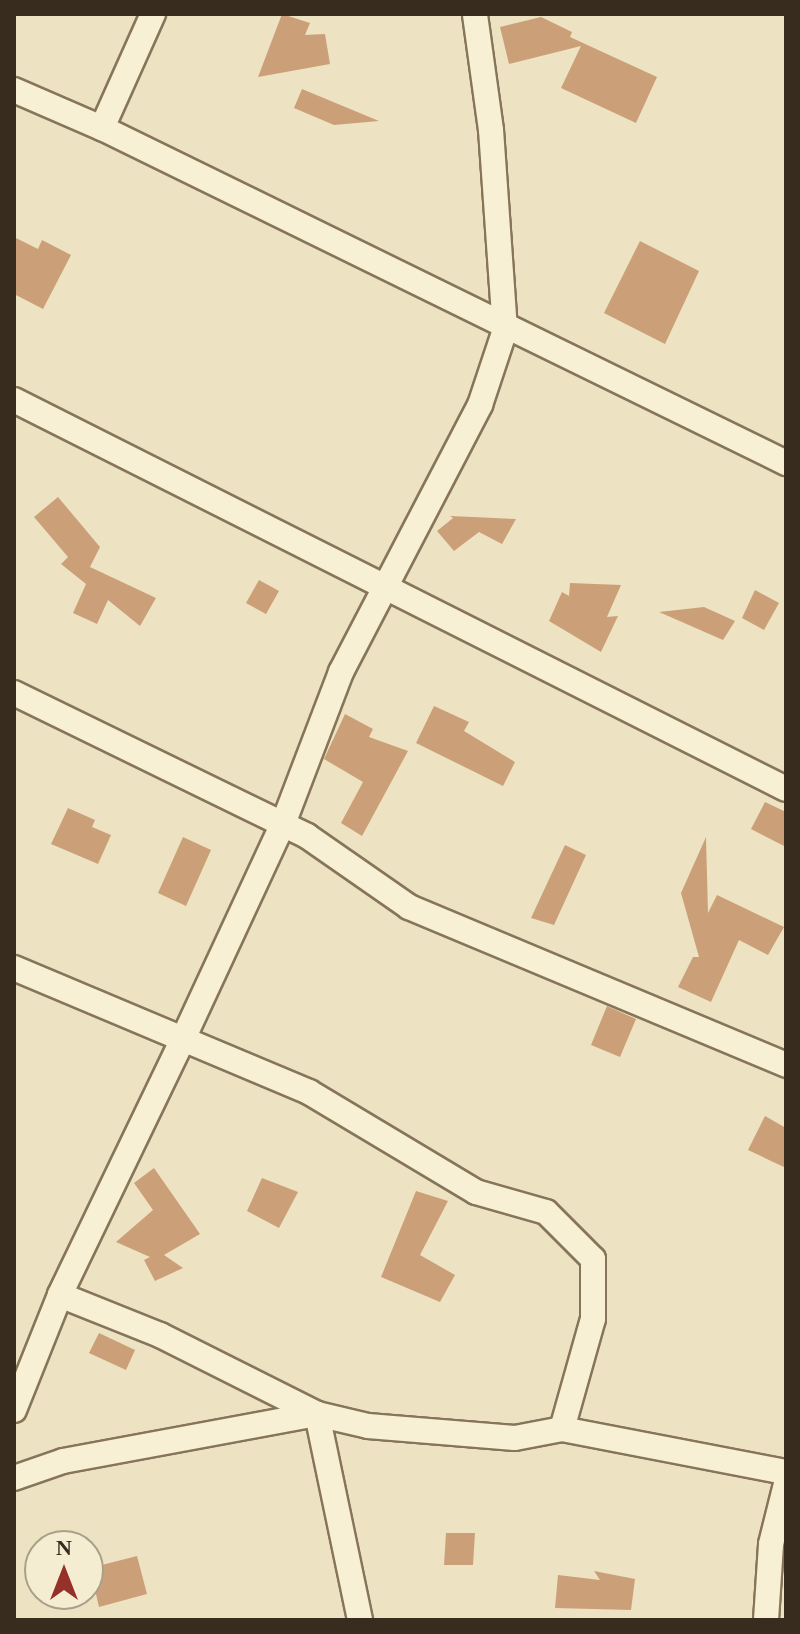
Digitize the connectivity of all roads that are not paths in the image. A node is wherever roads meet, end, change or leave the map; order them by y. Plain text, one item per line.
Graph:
1 (153, 14) edge
2 (475, 14) edge
3 (14, 90) edge
4 (102, 128) junction
5 (505, 330) junction
6 (14, 400) edge
7 (786, 463) edge
8 (386, 588) junction
9 (14, 693) edge
10 (786, 789) edge
11 (283, 824) junction
12 (14, 968) edge
13 (183, 1039) junction
14 (786, 1065) edge
15 (60, 1295) junction
16 (14, 1410) edge
17 (317, 1414) junction
18 (562, 1429) junction
19 (786, 1472) edge
20 (14, 1478) edge
21 (786, 1484) edge
22 (360, 1620) edge
23 (766, 1620) edge

1 - 4 street
2 - 5 street
3 - 4 street
4 - 5 street
5 - 7 street
5 - 8 street
6 - 8 street
8 - 10 street
8 - 11 street
9 - 11 street
11 - 13 street
11 - 14 street
12 - 13 street
13 - 15 street
13 - 18 street
15 - 16 street
15 - 17 street
17 - 18 street
17 - 20 street
17 - 22 street
18 - 19 street
21 - 23 street

